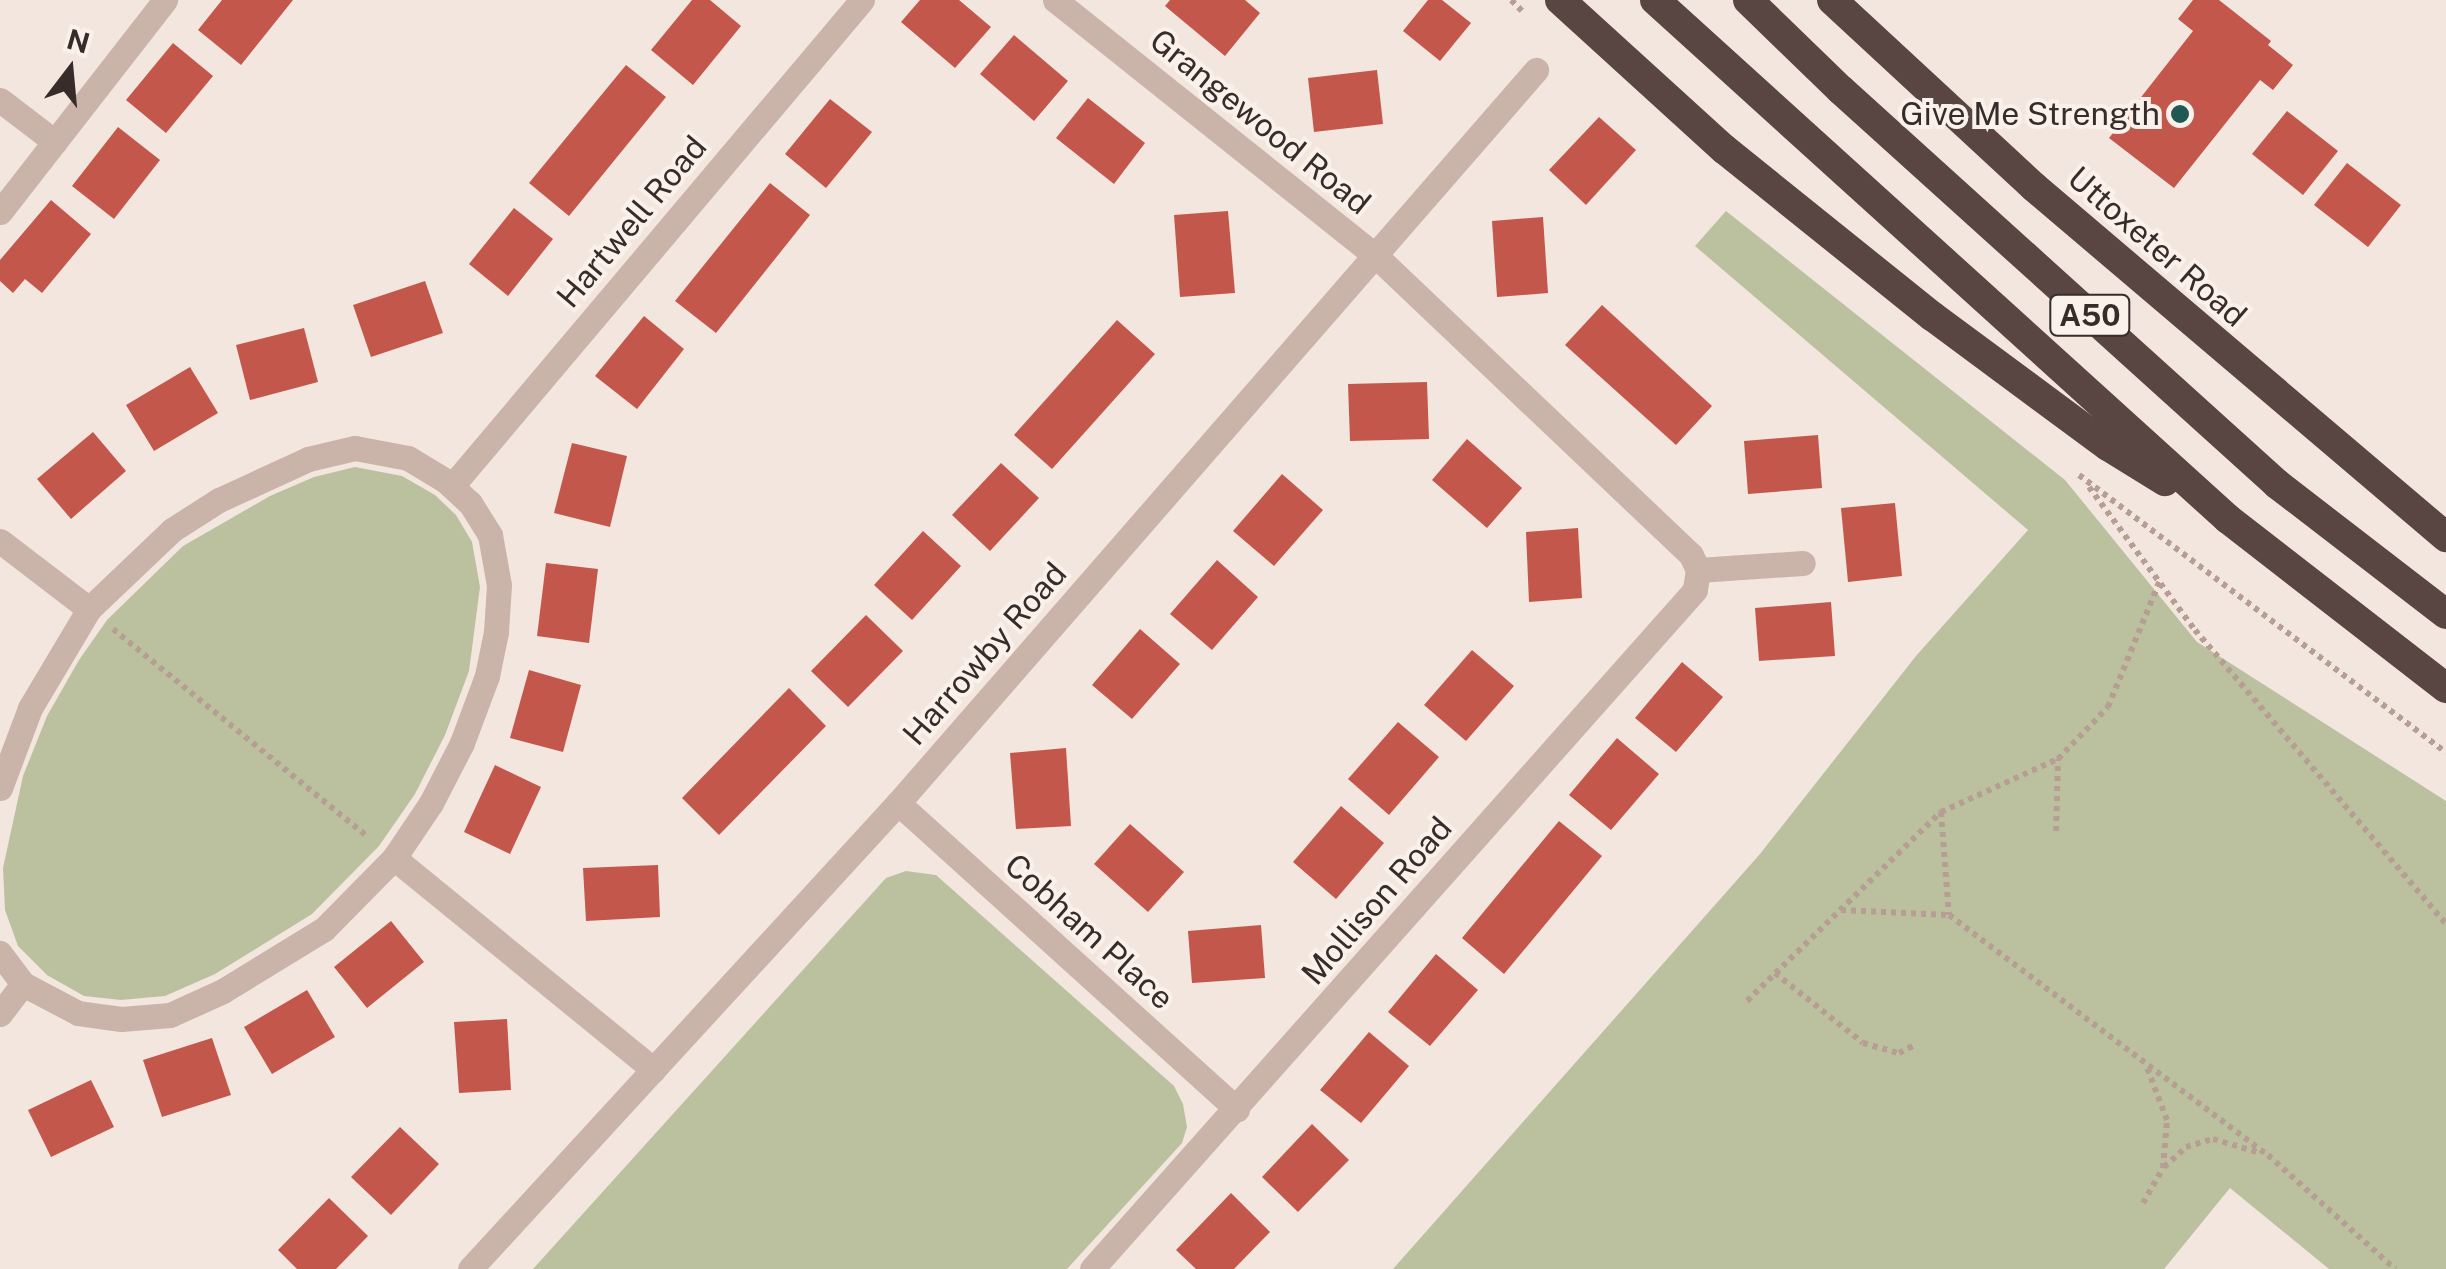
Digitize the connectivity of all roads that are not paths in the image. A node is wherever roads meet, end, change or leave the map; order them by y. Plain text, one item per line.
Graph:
1 (165, 0) edge
2 (862, 0) edge
3 (1055, 0) edge
4 (1560, 0) edge
5 (1655, 0) edge
6 (1748, 0) edge
7 (1832, 0) edge
8 (1536, 70) dead end
9 (0, 100) edge
10 (55, 142) junction
11 (0, 212) edge
12 (1377, 257) junction
13 (452, 486) junction
14 (2228, 519) junction
15 (2446, 538) edge
16 (0, 541) edge
17 (1803, 563) dead end
18 (1698, 570) junction
19 (89, 609) junction
20 (2446, 614) edge
21 (2446, 688) edge
22 (0, 788) edge
23 (898, 803) junction
24 (394, 858) junction
25 (0, 953) edge
26 (23, 984) junction
27 (0, 1014) edge
28 (654, 1070) junction
29 (1237, 1109) junction
30 (470, 1269) edge
31 (1092, 1269) edge

1 - 10 street
2 - 13 street, Hartwell Road
3 - 12 street, Grangewood Road
4 - 14 highway
5 - 14 highway, A50
6 - 20 highway, A50
7 - 15 highway, Uttoxeter Road
8 - 12 street, Harrowby Road
9 - 10 street
10 - 11 street
12 - 18 street
12 - 23 street, Harrowby Road
13 - 19 street
13 - 24 street
14 - 21 highway, A50
16 - 19 street
17 - 18 street
18 - 29 street, Mollison Road
19 - 22 street
23 - 28 street, Harrowby Road
23 - 29 street, Cobham Place
24 - 26 street
24 - 28 street
25 - 26 street
26 - 27 street
28 - 30 street, Harrowby Road
29 - 31 street, Mollison Road

